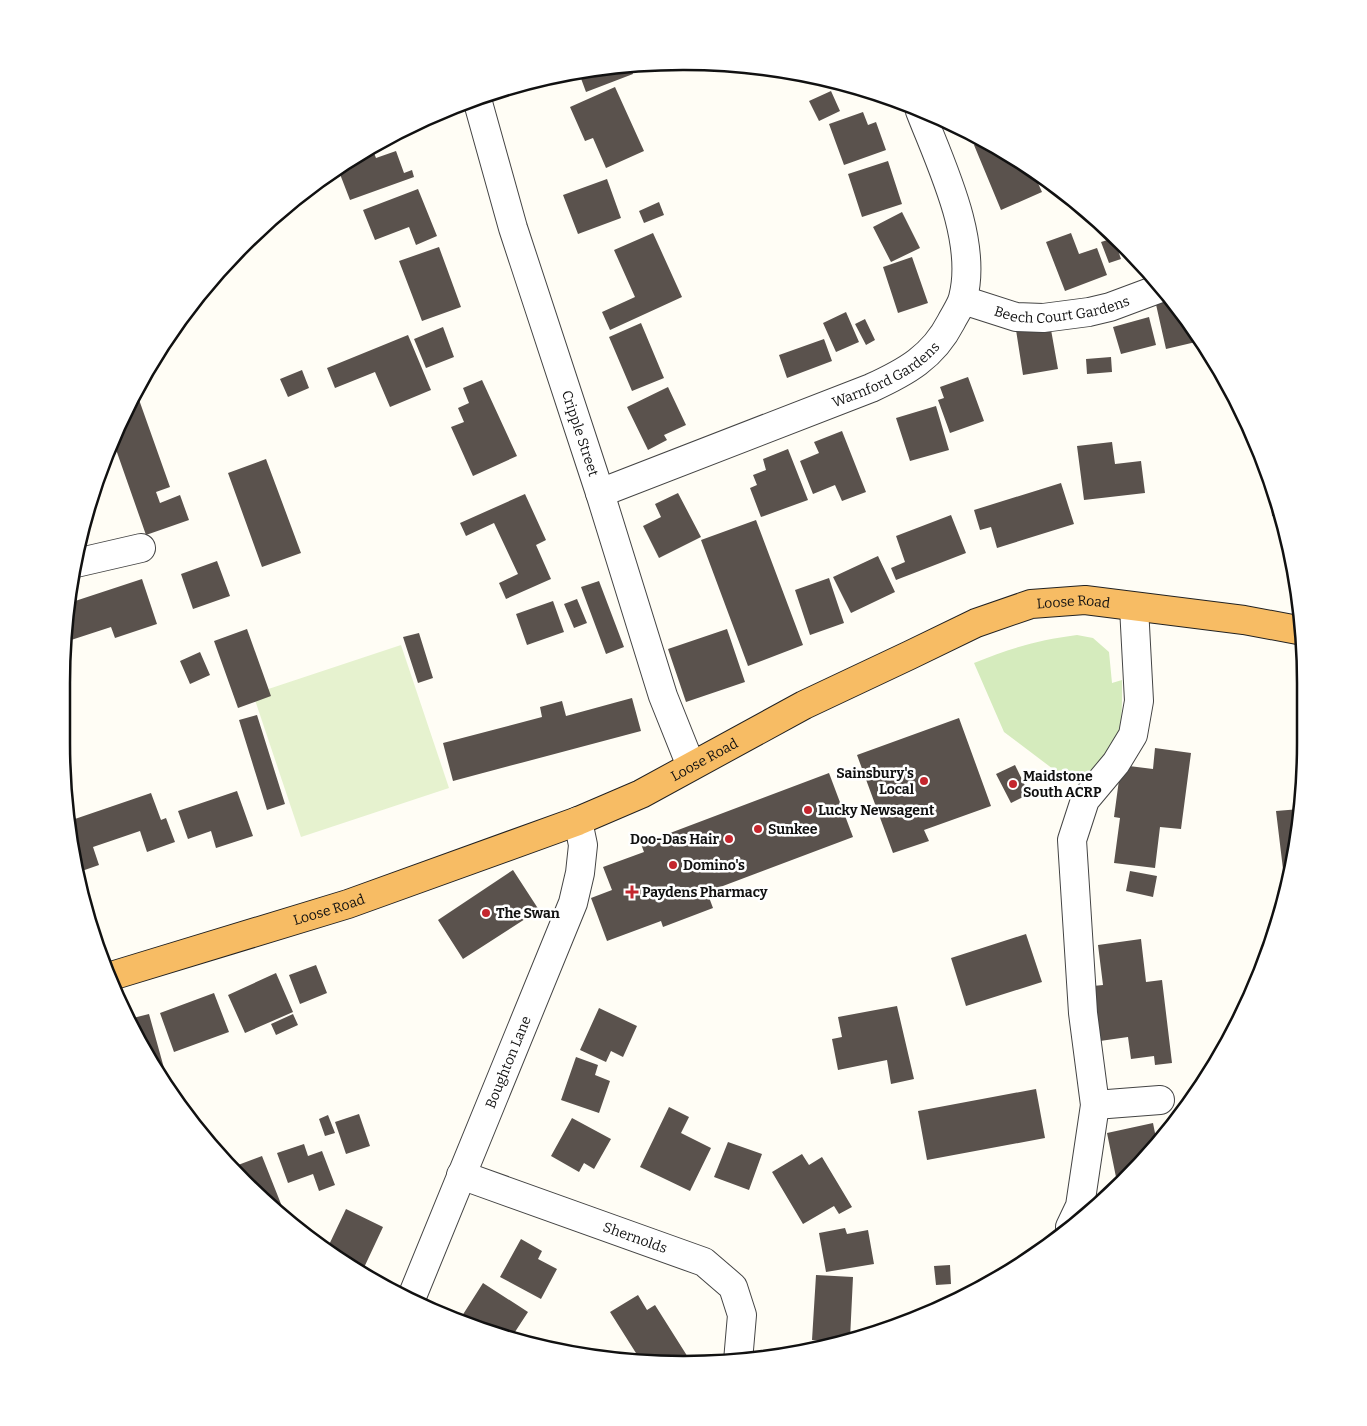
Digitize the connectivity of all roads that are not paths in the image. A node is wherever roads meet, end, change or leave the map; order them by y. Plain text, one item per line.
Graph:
1 (479, 106) edge
2 (923, 119) edge
3 (1154, 291) edge
4 (963, 300) junction
5 (600, 493) junction
6 (141, 548) dead end
7 (82, 562) edge
8 (1134, 607) junction
9 (1295, 630) edge
10 (691, 766) junction
11 (578, 821) junction
12 (116, 975) edge
13 (1160, 1100) dead end
14 (1095, 1105) junction
15 (461, 1175) junction
16 (1077, 1213) edge
17 (413, 1294) edge
18 (739, 1354) edge

1 - 5 street, Cripple Street
2 - 4 street, Warnford Gardens
3 - 4 street, Beech Court Gardens
4 - 5 street, Warnford Gardens
5 - 10 street, Cripple Street
6 - 7 street
8 - 9 highway, Loose Road
8 - 10 highway, Loose Road
8 - 14 street
10 - 11 highway, Loose Road
11 - 12 highway, Loose Road
11 - 15 street, Boughton Lane
13 - 14 street
14 - 16 street
15 - 17 street, Boughton Lane
15 - 18 street, Shernolds

